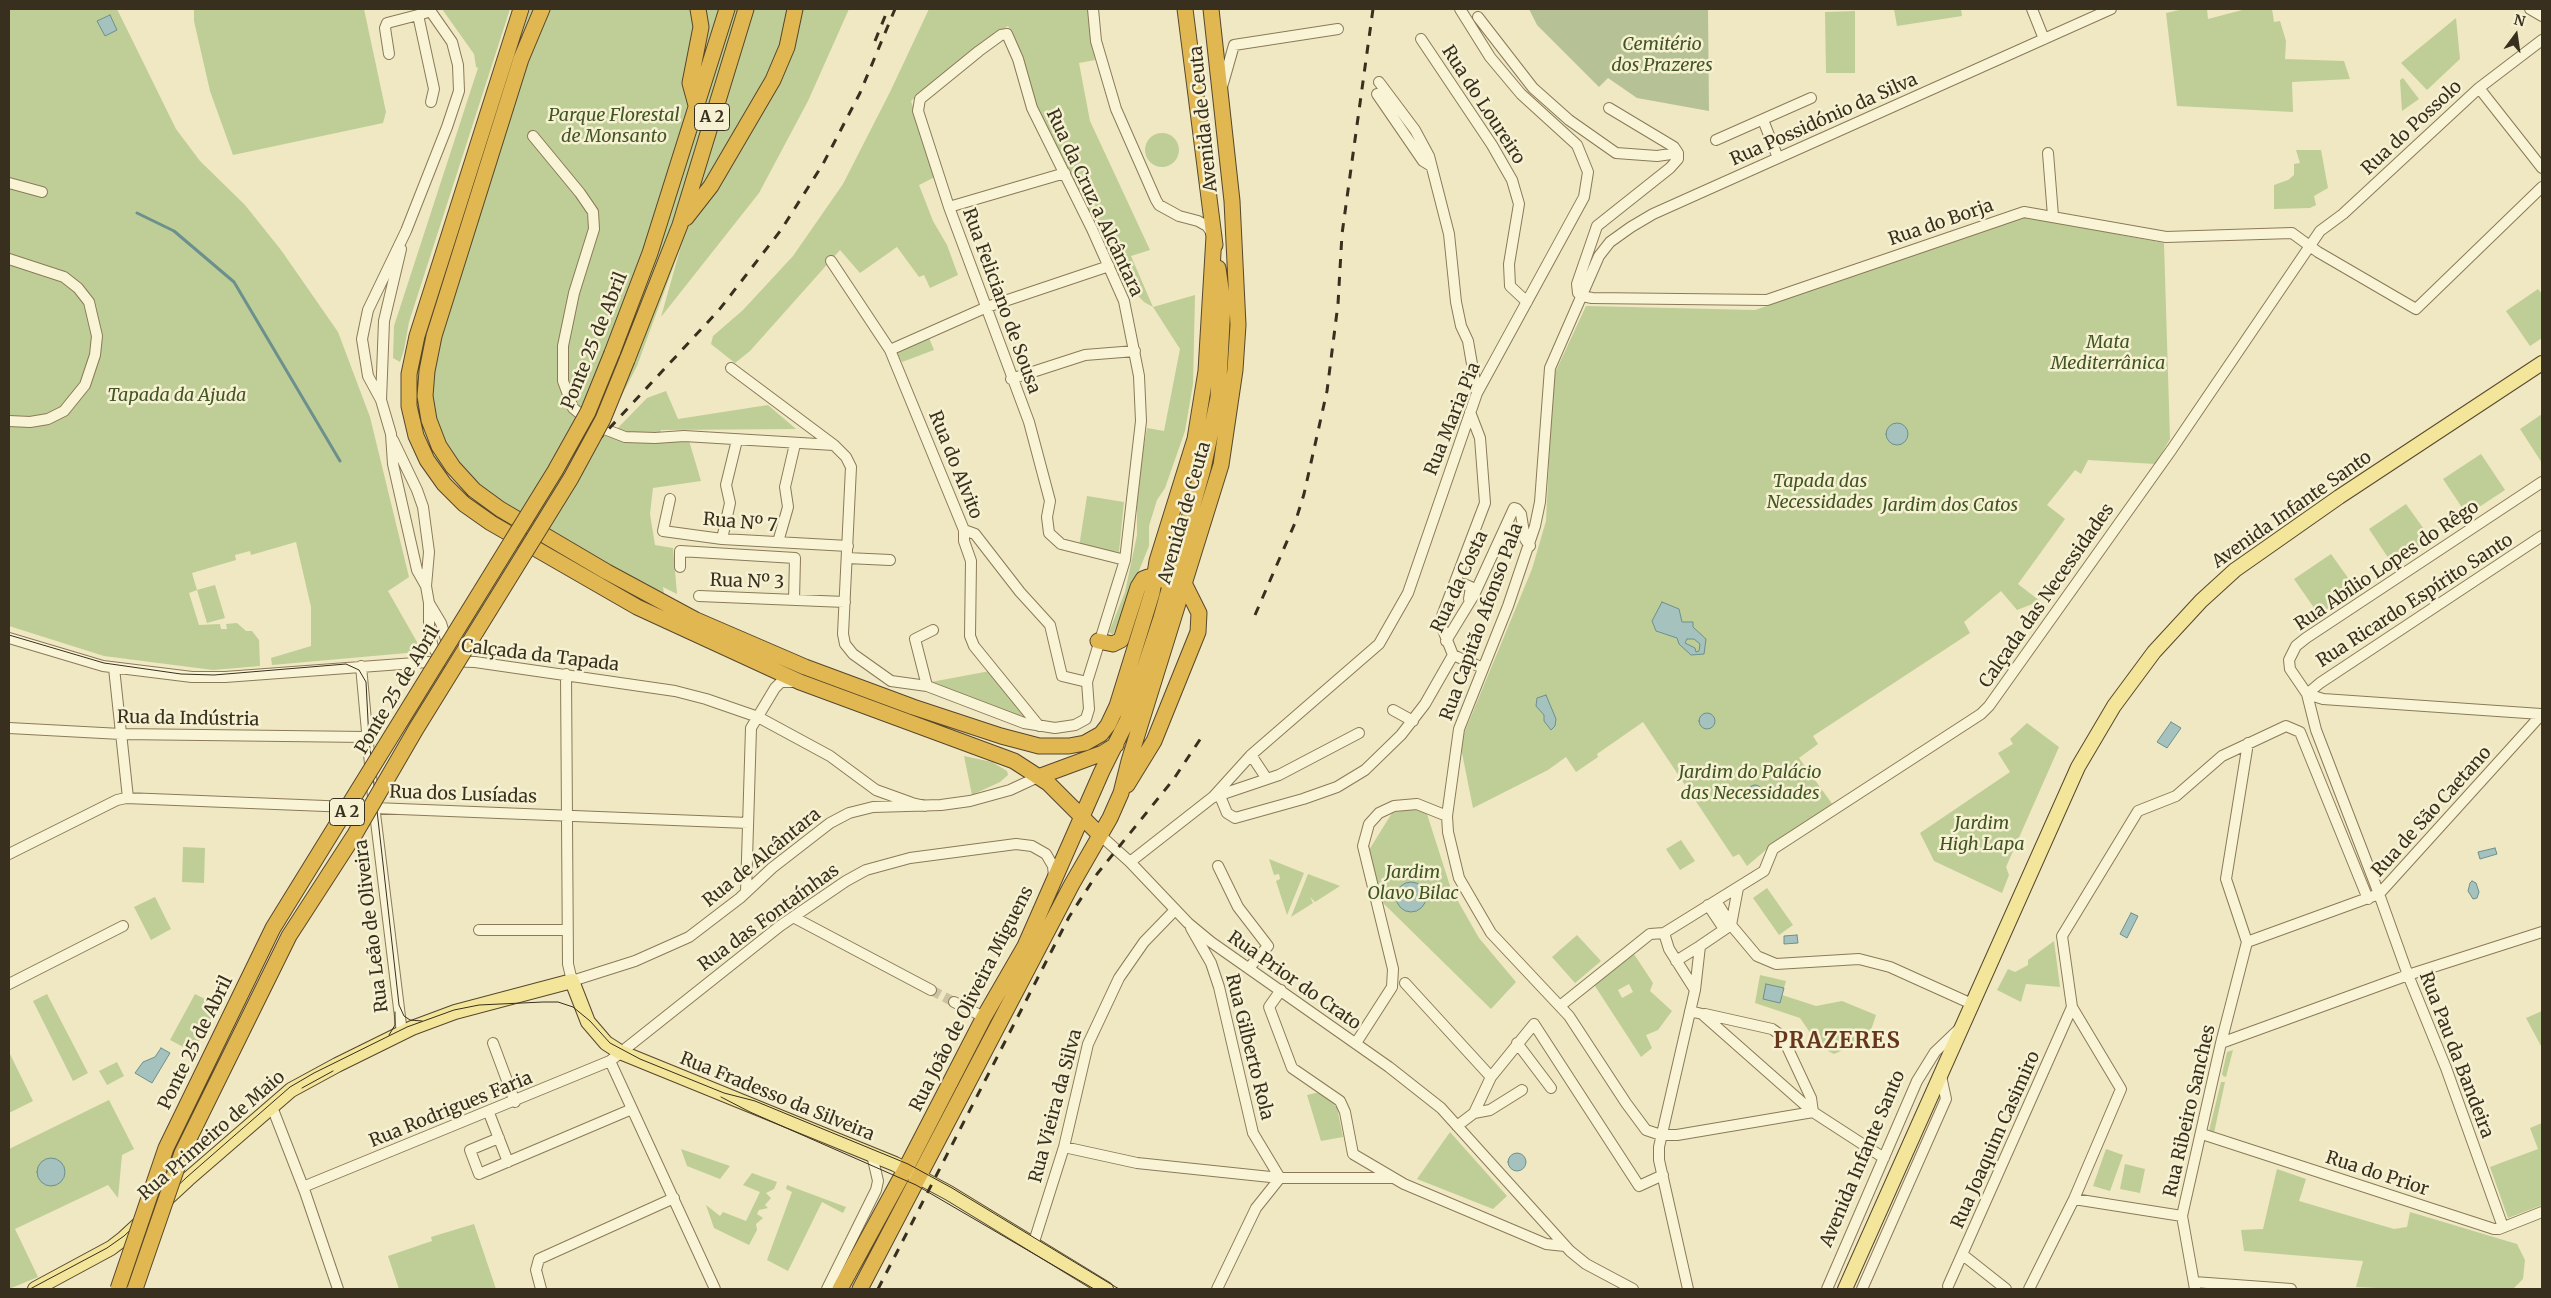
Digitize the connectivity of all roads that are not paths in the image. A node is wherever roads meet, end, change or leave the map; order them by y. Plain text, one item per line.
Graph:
1 (521, 9) edge
2 (542, 9) edge
3 (698, 9) edge
4 (727, 9) edge
5 (746, 9) edge
6 (795, 9) edge
7 (1093, 9) edge
8 (1185, 9) edge
9 (1211, 9) edge
10 (1460, 9) edge
11 (2032, 9) edge
12 (2111, 9) edge
13 (2530, 9) edge
14 (430, 10) edge
15 (418, 15) junction
16 (2542, 16) edge
17 (1478, 17) dead end
18 (1338, 29) dead end
19 (997, 38) joint
20 (1421, 39) dead end
21 (2044, 39) junction
22 (2542, 40) edge
23 (389, 54) dead end
24 (1379, 82) dead end
25 (2479, 88) junction
26 (1220, 94) junction
27 (1377, 94) dead end
28 (1811, 98) dead end
29 (431, 102) dead end
30 (696, 105) junction
31 (1610, 108) dead end
32 (1763, 120) junction
33 (533, 136) dead end
34 (1716, 140) dead end
35 (1678, 153) junction
36 (2048, 153) dead end
37 (1778, 158) junction
38 (1431, 166) junction
39 (2542, 168) edge
40 (1065, 173) junction
41 (9, 183) edge
42 (2542, 187) edge
43 (42, 192) dead end
44 (949, 207) junction
45 (2053, 216) junction
46 (680, 225) junction
47 (406, 231) junction
48 (1214, 236) junction
49 (2310, 246) junction
50 (9, 259) edge
51 (831, 261) dead end
52 (1109, 266) junction
53 (1582, 296) junction
54 (1527, 302) junction
55 (987, 307) junction
56 (890, 350) junction
57 (1135, 351) junction
58 (2542, 363) edge
59 (731, 368) dead end
60 (1012, 379) junction
61 (1477, 393) junction
62 (381, 400) junction
63 (1470, 412) junction
64 (9, 421) edge
65 (390, 434) junction
66 (737, 440) junction
67 (795, 444) junction
68 (834, 445) junction
69 (2542, 482) edge
70 (670, 500) dead end
71 (964, 530) junction
72 (2542, 536) edge
73 (722, 539) junction
74 (778, 542) junction
75 (848, 546) junction
76 (1530, 546) junction
77 (847, 558) junction
78 (890, 560) dead end
79 (1125, 560) junction
80 (680, 567) dead end
81 (1155, 577) junction
82 (1170, 581) junction
83 (1464, 584) dead end
84 (1185, 585) junction
85 (426, 586) junction
86 (1136, 594) junction
87 (699, 596) dead end
88 (1166, 597) junction
89 (794, 600) junction
90 (845, 602) junction
91 (429, 603) junction
92 (1467, 607) junction
93 (933, 630) dead end
94 (9, 638) edge
95 (1098, 641) junction
96 (1446, 641) junction
97 (1453, 655) junction
98 (442, 661) junction
99 (361, 666) junction
100 (114, 668) junction
101 (1483, 668) junction
102 (566, 674) junction
103 (800, 682) junction
104 (1087, 682) junction
105 (927, 686) junction
106 (2307, 694) junction
107 (1394, 710) dead end
108 (2542, 714) edge
109 (758, 717) junction
110 (1413, 721) junction
111 (1039, 726) junction
112 (9, 728) edge
113 (1359, 733) dead end
114 (121, 734) junction
115 (366, 737) junction
116 (2248, 742) junction
117 (1116, 745) junction
118 (1252, 755) junction
119 (1038, 777) junction
120 (1267, 779) junction
121 (1121, 793) junction
122 (1217, 796) junction
123 (128, 798) junction
124 (925, 806) junction
125 (374, 808) junction
126 (566, 815) junction
127 (1448, 816) junction
128 (1083, 817) junction
129 (748, 822) junction
130 (1100, 835) junction
131 (9, 854) edge
132 (1130, 862) junction
133 (1218, 866) dead end
134 (1054, 881) junction
135 (1738, 888) junction
136 (746, 892) junction
137 (2380, 894) junction
138 (2368, 899) junction
139 (1712, 903) junction
140 (1175, 910) junction
141 (793, 917) junction
142 (1188, 923) junction
143 (123, 926) dead end
144 (1728, 927) junction
145 (479, 930) dead end
146 (567, 930) junction
147 (2542, 932) edge
148 (1664, 933) junction
149 (2247, 942) junction
150 (1700, 946) junction
151 (1676, 961) junction
152 (1249, 968) junction
153 (2408, 976) junction
154 (572, 981) junction
155 (1405, 983) dead end
156 (9, 984) edge
157 (931, 990) tunnel mouth
158 (1281, 990) junction
159 (1695, 990) junction
160 (954, 1002) tunnel mouth
161 (1972, 1004) junction
162 (1560, 1006) junction
163 (2072, 1007) junction
164 (1690, 1011) junction
165 (576, 1013) dead end
166 (1702, 1014) junction
167 (984, 1016) junction
168 (588, 1022) junction
169 (1961, 1026) junction
170 (402, 1033) junction
171 (492, 1043) dead end
172 (1356, 1043) junction
173 (1517, 1043) junction
174 (2221, 1043) junction
175 (615, 1056) junction
176 (1940, 1076) junction
177 (1490, 1077) junction
178 (1551, 1088) dead end
179 (1522, 1090) dead end
180 (515, 1102) junction
181 (272, 1107) junction
182 (632, 1108) junction
183 (1813, 1112) junction
184 (489, 1113) junction
185 (1474, 1113) junction
186 (1457, 1126) junction
187 (2202, 1134) junction
188 (1661, 1135) junction
189 (499, 1138) junction
190 (1064, 1147) junction
191 (872, 1155) junction
192 (1884, 1158) junction
193 (508, 1162) junction
194 (905, 1170) junction
195 (1663, 1175) junction
196 (920, 1178) junction
197 (1280, 1178) junction
198 (1392, 1178) junction
199 (303, 1187) junction
200 (674, 1198) junction
201 (2074, 1199) junction
202 (2542, 1212) edge
203 (2182, 1216) junction
204 (2504, 1227) junction
205 (1033, 1245) junction
206 (1565, 1246) junction
207 (1963, 1255) junction
208 (1948, 1286) dead end
209 (2195, 1286) edge
210 (1217, 1288) edge
211 (35, 1289) edge
212 (118, 1289) edge
213 (135, 1289) edge
214 (338, 1289) edge
215 (541, 1289) edge
216 (715, 1289) edge
217 (827, 1289) edge
218 (840, 1289) edge
219 (860, 1289) edge
220 (1106, 1289) edge
221 (1633, 1289) edge
222 (1688, 1289) edge
223 (1827, 1289) edge
224 (1845, 1289) edge
225 (1862, 1289) edge
226 (2006, 1289) edge
227 (2029, 1289) edge
228 (2290, 1289) edge

1 - 103 highway
2 - 88 highway
3 - 30 highway
4 - 30 highway, A 2
5 - 46 highway, A 2
6 - 46 highway
7 - 48 street
8 - 48 highway, Avenida de Ceuta
9 - 26 highway, Avenida de Ceuta
10 - 54 street, Rua Maria Pia
11 - 21 street
12 - 21 street, Rua Possidónio da Silva
13 - 16 street
14 - 15 street
14 - 47 street
15 - 23 street
15 - 29 street
17 - 35 street
18 - 26 street
19 - 40 street, Rua da Cruz a Alcântara
19 - 44 street, Rua Feliciano de Sousa
20 - 54 street, Rua do Loureiro
21 - 37 street, Rua Possidónio da Silva
22 - 25 street, Rua do Possolo
24 - 38 street
25 - 39 street
25 - 49 street, Rua do Possolo
26 - 84 highway, Avenida de Ceuta
27 - 38 street
28 - 32 street
30 - 212 highway, Ponte 25 de Abril / A 2, bridge
31 - 35 street
32 - 34 street
32 - 37 street
33 - 66 street
35 - 53 street
36 - 45 street
37 - 53 street, Rua Possidónio da Silva
38 - 61 street
40 - 44 street
40 - 52 street, Rua da Cruz a Alcântara
41 - 43 street
42 - 49 street, Rua do Borja
44 - 55 street, Rua Feliciano de Sousa
45 - 49 street, Rua do Borja
45 - 53 street, Rua do Borja
46 - 213 highway, Ponte 25 de Abril / A 2, bridge
47 - 62 street
47 - 62 street
48 - 81 highway
48 - 82 highway, Avenida de Ceuta
49 - 135 street, Calçada das Necessidades
50 - 64 street
51 - 56 street, Rua do Alvito
52 - 55 street
52 - 57 street, Rua da Cruz a Alcântara
53 - 76 street, Rua Capitão Afonso Pala
54 - 61 street, Rua Maria Pia
55 - 56 street
55 - 60 street, Rua Feliciano de Sousa
56 - 71 street, Rua do Alvito
57 - 60 street
57 - 79 street, Rua da Cruz a Alcântara
58 - 161 main road, Avenida Infante Santo
59 - 68 street
60 - 79 street, Rua Feliciano de Sousa
61 - 63 street, Rua Maria Pia
62 - 65 street
63 - 96 street
63 - 118 street, Rua Maria Pia
65 - 85 street
65 - 85 street
66 - 67 street
66 - 73 street
67 - 68 street
67 - 74 street
68 - 75 street
69 - 106 street, Rua Abílio Lopes do Rêgo
70 - 73 street, Rua Nº 7
71 - 104 street
71 - 111 street, Rua do Alvito
72 - 106 street, Rua Ricardo Espírito Santo
73 - 74 street, Rua Nº 7
74 - 75 street, Rua Nº 7
75 - 77 street
76 - 92 street, Rua da Costa
76 - 101 street, Rua Capitão Afonso Pala
77 - 78 street
77 - 90 street
79 - 95 street, Rua da Cruz a Alcântara
80 - 89 street
81 - 82 highway
81 - 86 highway
81 - 88 highway
82 - 84 highway
82 - 88 highway, Avenida de Ceuta
83 - 92 street
84 - 88 highway, Avenida de Ceuta
84 - 121 highway
85 - 91 street
86 - 88 highway
86 - 95 highway
87 - 89 street, Rua Nº 3
88 - 117 highway, Avenida de Ceuta
88 - 121 highway, Avenida de Ceuta
89 - 90 street, Rua Nº 3
90 - 105 street
91 - 98 street
91 - 98 street
92 - 96 street, Rua da Costa
93 - 105 street
94 - 100 street, Calçada da Tapada
95 - 104 street, Rua da Cruz a Alcântara
96 - 97 street, Rua da Costa
97 - 101 street, Rua da Costa
97 - 110 street, Rua da Costa
98 - 99 street, Calçada da Tapada
98 - 102 street, Calçada da Tapada
99 - 100 street, Calçada da Tapada
99 - 115 street, Rua Leão de Oliveira
100 - 114 street
101 - 127 street, Rua Capitão Afonso Pala
102 - 109 street, Calçada da Tapada
102 - 126 street
103 - 109 street
103 - 119 highway
104 - 111 street, Rua da Cruz a Alcântara
105 - 111 street
106 - 108 street
106 - 137 street, Rua Pau da Bandeira
107 - 110 street
108 - 137 street, Rua de São Caetano
109 - 124 street, Calçada da Tapada
109 - 129 street
110 - 122 street, Rua da Costa
112 - 114 street, Rua da Indústria
113 - 120 street
114 - 115 street, Rua da Indústria
114 - 123 street
115 - 125 street, Rua Leão de Oliveira
116 - 138 street
116 - 149 street
116 - 163 street
117 - 119 highway
117 - 128 highway, Avenida de Ceuta
118 - 120 street
118 - 122 street, Rua Maria Pia
119 - 124 street, Rua de Alcântara
119 - 128 highway
120 - 122 street
121 - 130 highway, Avenida de Ceuta
122 - 132 street
123 - 125 street, Rua dos Lusíadas
123 - 131 street, Rua dos Lusíadas
124 - 136 street, Rua de Alcântara
125 - 126 street, Rua dos Lusíadas
125 - 170 street, Rua Leão de Oliveira
126 - 129 street, Rua dos Lusíadas
126 - 146 street
127 - 162 street, Rua Capitão Afonso Pala
127 - 172 street
128 - 130 highway
128 - 134 highway, Rua João de Oliveira Miguens
129 - 136 street
130 - 132 street, Rua Prior do Crato
130 - 196 highway, Rua João de Oliveira Miguens
132 - 140 street, Rua Prior do Crato
133 - 152 street
134 - 141 street, Rua das Fontaínhas
134 - 167 highway, Rua João de Oliveira Miguens
135 - 139 street, Calçada das Necessidades
135 - 144 street
136 - 154 street, Rua de Alcântara
137 - 138 street, Rua de São Caetano
137 - 153 street, Rua Pau da Bandeira
138 - 149 street, Rua de São Caetano
139 - 144 street
139 - 148 street, Calçada das Necessidades
140 - 142 street, Rua Prior do Crato
140 - 190 street, Rua Vieira da Silva
141 - 157 street
141 - 175 street, Rua das Fontaínhas
142 - 152 street, Rua Prior do Crato
142 - 197 street, Rua Gilberto Rola
143 - 156 street
144 - 150 street
144 - 161 street
145 - 146 street
146 - 154 street
147 - 153 street
148 - 151 street
148 - 162 street
149 - 174 street, Rua Ribeiro Sanches
150 - 151 street
150 - 159 street
151 - 159 street
152 - 158 street, Rua Prior do Crato
153 - 174 street
153 - 204 street, Rua Pau da Bandeira
154 - 168 main road, Rua Fradesso da Silveira
154 - 170 main road, Rua Primeiro de Maio
155 - 177 street
158 - 172 street, Rua Prior do Crato
158 - 198 street
159 - 164 street
160 - 167 street
161 - 169 main road, Avenida Infante Santo
162 - 188 street, Rua Capitão Afonso Pala
163 - 201 street
163 - 207 street, Rua Joaquim Casimiro
164 - 166 street
164 - 188 street
165 - 168 street
166 - 183 street
166 - 183 street
167 - 194 highway, Rua João de Oliveira Miguens
168 - 175 main road, Rua Fradesso da Silveira
169 - 176 main road, Avenida Infante Santo
169 - 192 street, Avenida Infante Santo
170 - 181 main road, Rua Primeiro de Maio
171 - 180 street
172 - 186 street, Rua Prior do Crato
173 - 177 street
173 - 178 street
173 - 195 street
174 - 187 street, Rua Ribeiro Sanches
175 - 180 street, Rua Rodrigues Faria
175 - 182 street
175 - 191 main road, Rua Fradesso da Silveira
176 - 224 main road, Avenida Infante Santo
176 - 225 street
177 - 185 street
179 - 185 street
180 - 184 street, Rua Rodrigues Faria
181 - 199 street
181 - 211 main road, Rua Primeiro de Maio
182 - 193 street
182 - 200 street
183 - 188 street
183 - 192 street
184 - 189 street
184 - 199 street, Rua Rodrigues Faria
185 - 186 street
186 - 206 street, Rua Prior do Crato
187 - 203 street, Rua Ribeiro Sanches
187 - 204 street, Rua do Prior
188 - 195 street
189 - 193 street
189 - 193 street
190 - 197 street
190 - 205 street, Rua Vieira da Silva
191 - 194 main road, Rua Fradesso da Silveira
191 - 217 street
192 - 223 street, Avenida Infante Santo
194 - 196 main road, Rua Fradesso da Silveira
194 - 218 highway, Rua João de Oliveira Miguens
195 - 222 street
196 - 205 main road, Rua Fradesso da Silveira
196 - 219 highway, Rua João de Oliveira Miguens
197 - 198 street
197 - 210 street
198 - 206 street
199 - 214 street
200 - 215 street
200 - 216 street
201 - 203 street
201 - 227 street
202 - 204 street, Rua do Prior
203 - 209 street, Rua Ribeiro Sanches
205 - 220 main road, Rua Fradesso da Silveira
206 - 221 street, Rua Prior do Crato
207 - 208 street, Rua Joaquim Casimiro
207 - 226 street
209 - 228 street

